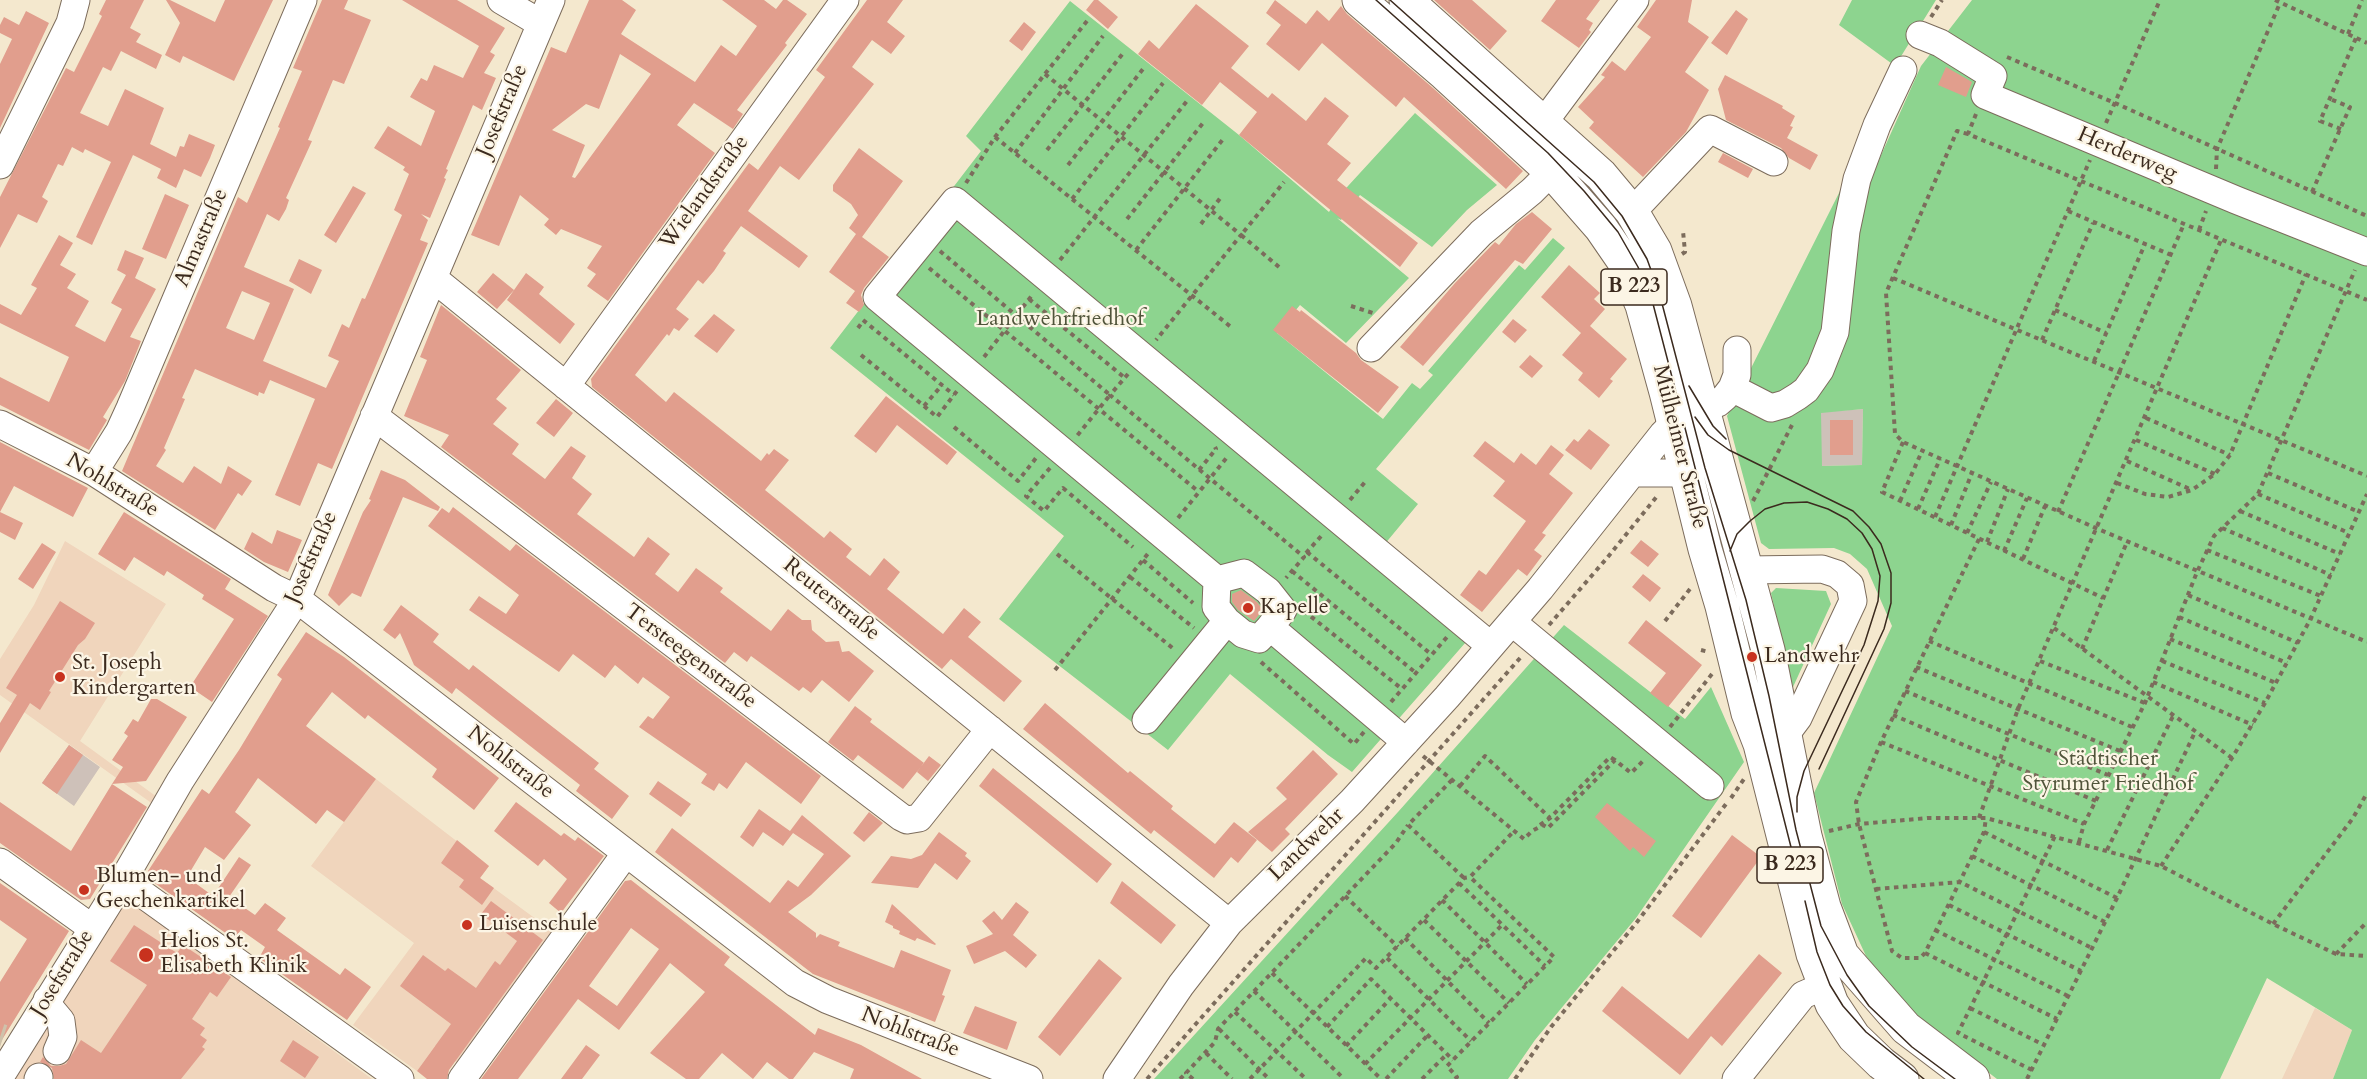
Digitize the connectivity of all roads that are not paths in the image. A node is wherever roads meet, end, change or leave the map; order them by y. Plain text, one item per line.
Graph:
1 (76, 0) edge
2 (303, 0) edge
3 (501, 0) edge
4 (845, 0) edge
5 (1359, 0) edge
6 (1406, 0) edge
7 (1635, 0) edge
8 (545, 12) edge
9 (1920, 35) dead end
10 (1903, 70) dead end
11 (1544, 122) junction
12 (1563, 161) junction
13 (1774, 162) dead end
14 (0, 165) edge
15 (1632, 212) junction
16 (2365, 251) edge
17 (433, 278) junction
18 (1371, 348) dead end
19 (1737, 350) dead end
20 (566, 386) junction
21 (1732, 388) junction
22 (374, 416) junction
23 (1688, 416) junction
24 (0, 424) edge
25 (94, 472) junction
26 (1632, 473) junction
27 (1685, 473) junction
28 (1747, 570) junction
29 (1217, 580) junction
30 (297, 598) junction
31 (1277, 611) junction
32 (1227, 621) junction
33 (1512, 622) junction
34 (1491, 646) junction
35 (1146, 720) dead end
36 (990, 729) junction
37 (1406, 742) junction
38 (1765, 750) junction
39 (1710, 786) dead end
40 (626, 853) junction
41 (0, 862) edge
42 (123, 880) junction
43 (1229, 923) junction
44 (92, 928) junction
45 (1842, 955) junction
46 (1830, 993) junction
47 (47, 1000) junction
48 (57, 1051) dead end
49 (0, 1077) edge
50 (400, 1079) edge
51 (462, 1079) edge
52 (1029, 1079) edge
53 (1117, 1079) edge
54 (1736, 1079) edge
55 (1902, 1079) edge
56 (1942, 1079) edge
57 (1973, 1079) edge

1 - 14 street
2 - 25 street, Almastraße
3 - 8 street
4 - 20 street, Wielandstraße
5 - 12 main road, Mülheimer Straße / B 223
6 - 11 main road, Mülheimer Straße / B 223
7 - 11 street
8 - 17 street, Josefstraße
9 - 16 street, Herderweg
10 - 21 street
11 - 12 main road, Mülheimer Straße / B 223
12 - 15 main road, Mülheimer Straße / B 223
12 - 18 street
12 - 23 main road, Mülheimer Straße / B 223
13 - 15 street
15 - 23 main road, Mülheimer Straße / B 223
17 - 20 street, Reuterstraße
17 - 22 street, Josefstraße
19 - 21 street
20 - 36 street, Reuterstraße
21 - 23 street, Landwehr
22 - 30 street, Josefstraße
22 - 36 street, Tersteegenstraße
23 - 26 street, Landwehr
23 - 27 main road, Mülheimer Straße / B 223
23 - 28 main road, Mülheimer Straße / B 223
24 - 25 street, Nohlstraße
25 - 30 street, Nohlstraße
26 - 27 street
26 - 33 street, Landwehr
27 - 38 main road, Mülheimer Straße / B 223
28 - 38 main road, B 223
28 - 38 street
29 - 31 street
29 - 32 street
29 - 34 street
30 - 40 street, Nohlstraße
30 - 42 street, Josefstraße
31 - 32 street
31 - 37 street
32 - 35 street
33 - 34 street, Landwehr
33 - 39 street
34 - 37 street, Landwehr
36 - 43 street, Reuterstraße
37 - 43 street, Landwehr
38 - 45 main road, B 223
38 - 46 main road, B 223
40 - 51 street
40 - 52 street, Nohlstraße
41 - 44 street
42 - 44 street, Josefstraße
42 - 50 street
43 - 53 street, Landwehr
44 - 47 street, Josefstraße
45 - 46 main road
45 - 57 main road, B 223
46 - 54 street
46 - 55 main road, B 223
46 - 56 main road
47 - 48 street
47 - 49 street, Josefstraße

